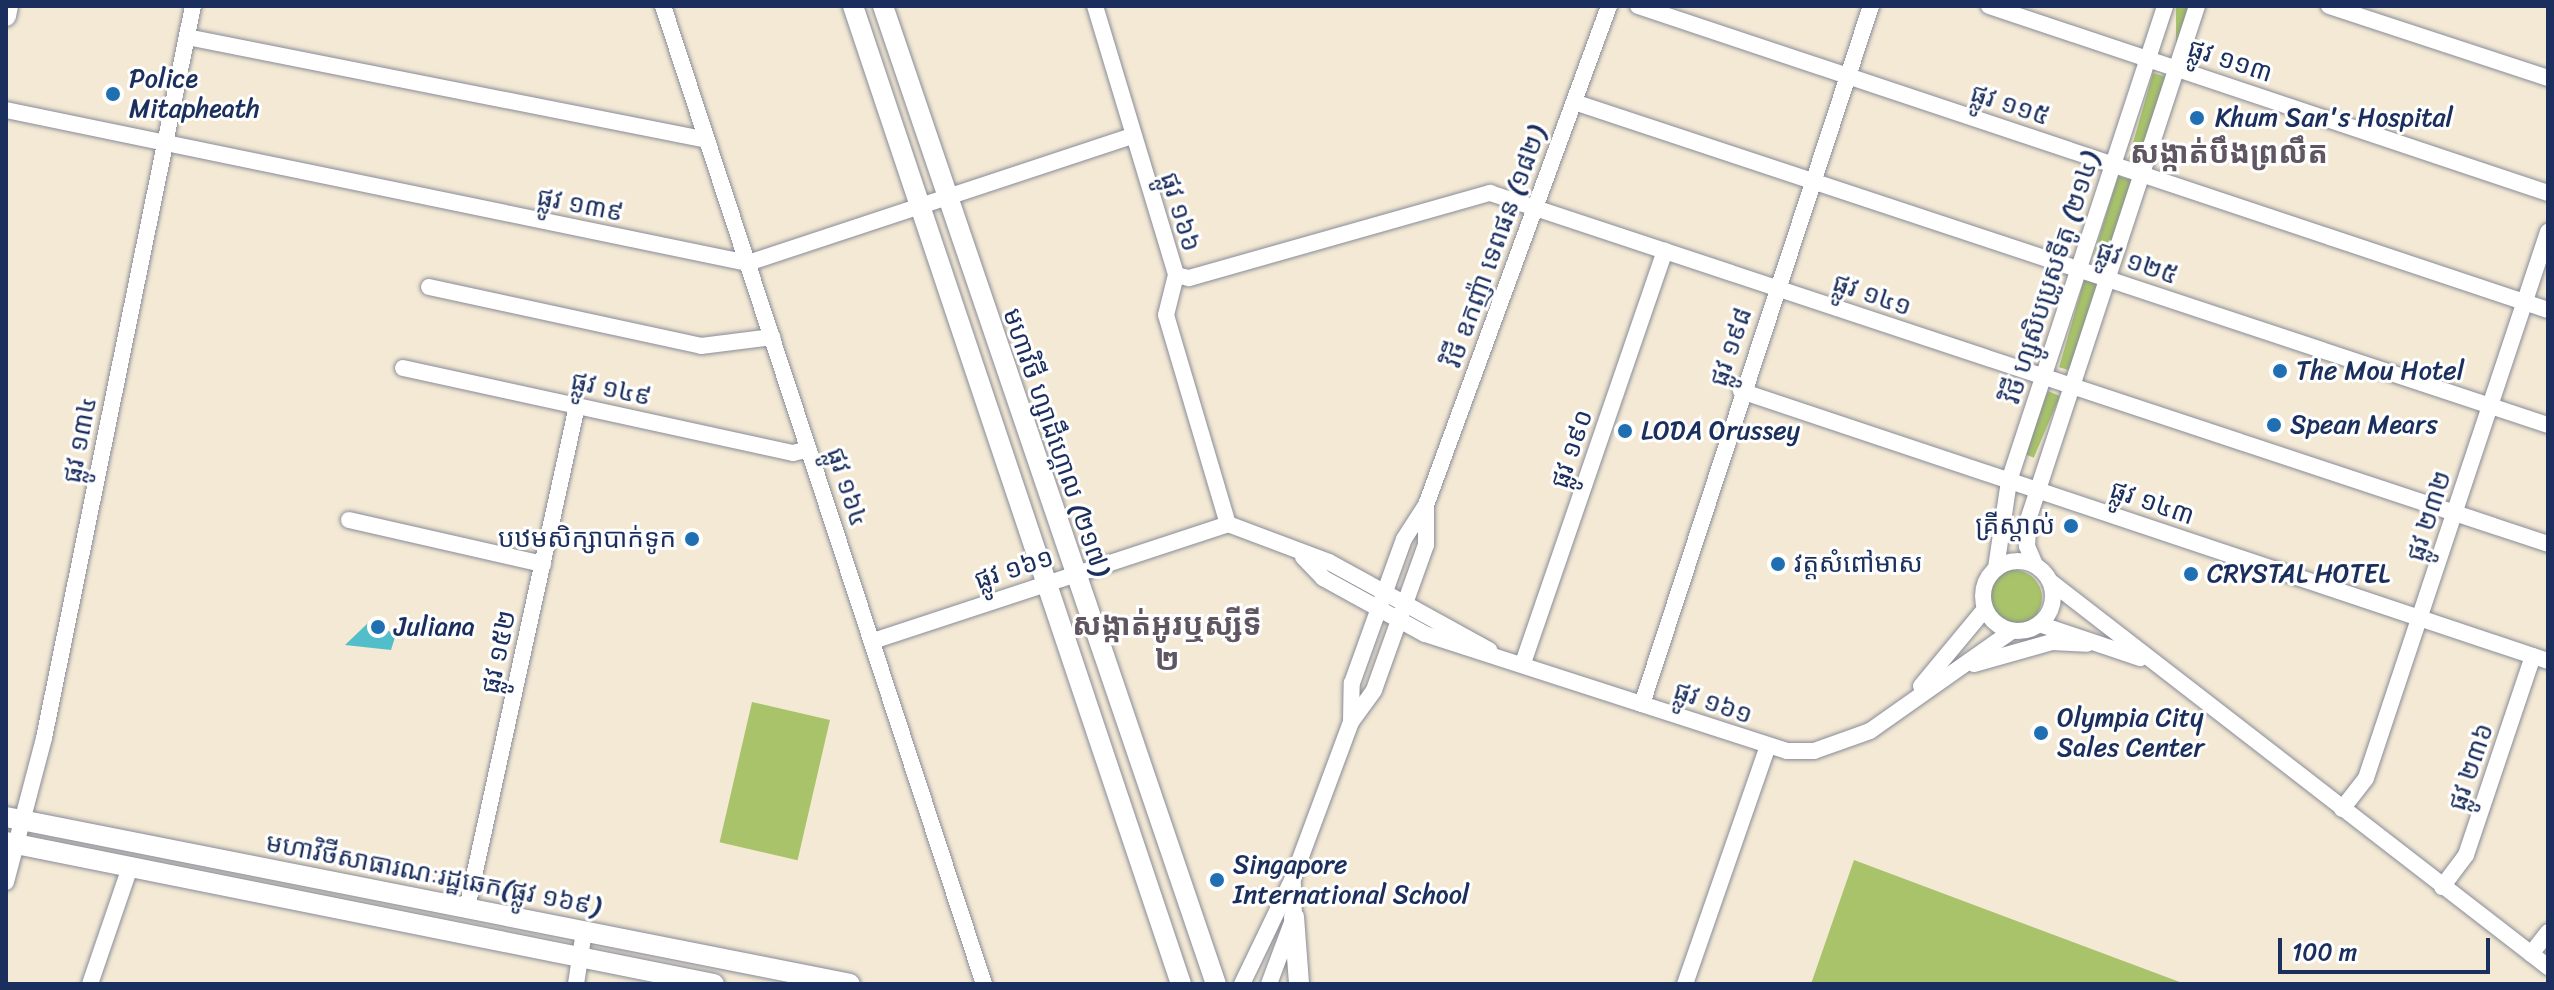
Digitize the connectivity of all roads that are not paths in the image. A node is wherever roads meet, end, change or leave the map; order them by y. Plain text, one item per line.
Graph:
1 (8, 6) edge
2 (193, 6) edge
3 (663, 6) edge
4 (853, 6) edge
5 (883, 6) edge
6 (1095, 6) edge
7 (1609, 6) edge
8 (1638, 6) edge
9 (1871, 6) edge
10 (1989, 6) edge
11 (2165, 6) edge
12 (2197, 6) edge
13 (2329, 6) edge
14 (6, 16) edge
15 (187, 37) junction
16 (2148, 60) junction
17 (2177, 68) junction
18 (1848, 76) junction
19 (2548, 78) edge
20 (1574, 102) junction
21 (6, 110) edge
22 (1132, 136) junction
23 (707, 140) junction
24 (165, 143) junction
25 (2113, 165) junction
26 (2141, 175) junction
27 (1812, 181) junction
28 (2548, 193) edge
29 (947, 197) junction
30 (919, 206) junction
31 (1535, 207) junction
32 (2548, 232) edge
33 (1665, 251) junction
34 (748, 263) junction
35 (2079, 269) junction
36 (1176, 275) junction
37 (2107, 279) junction
38 (429, 287) dead end
39 (1776, 288) junction
40 (2525, 302) junction
41 (2548, 310) edge
42 (772, 337) junction
43 (403, 368) dead end
44 (2044, 375) junction
45 (2072, 384) junction
46 (1741, 391) junction
47 (577, 406) junction
48 (2490, 406) junction
49 (2548, 425) edge
50 (809, 449) junction
51 (2009, 481) junction
52 (2037, 490) junction
53 (1426, 505) junction
54 (2455, 513) junction
55 (349, 520) dead end
56 (1228, 524) junction
57 (2548, 544) edge
58 (1303, 557) junction
59 (543, 564) junction
60 (2035, 565) junction
61 (1996, 568) junction
62 (1073, 574) junction
63 (2051, 582) junction
64 (1045, 583) junction
65 (1385, 592) junction
66 (1405, 603) junction
67 (1379, 608) junction
68 (1985, 609) junction
69 (2420, 618) junction
70 (1399, 620) junction
71 (2039, 624) junction
72 (2012, 631) junction
73 (873, 641) junction
74 (2087, 644) junction
75 (1490, 651) junction
76 (2145, 659) junction
77 (2541, 659) edge
78 (1523, 663) junction
79 (1944, 677) junction
80 (1912, 697) junction
81 (1642, 704) junction
82 (1351, 722) junction
83 (1767, 748) junction
84 (2342, 809) junction
85 (15, 819) edge
86 (1163, 841) junction
87 (12, 844) edge
88 (1133, 852) junction
89 (130, 867) junction
90 (1293, 878) junction
91 (6, 882) edge
92 (2442, 887) junction
93 (467, 908) junction
94 (1294, 917) junction
95 (584, 931) junction
96 (2548, 932) edge
97 (2531, 954) junction
98 (579, 957) junction
99 (2548, 967) edge
100 (824, 982) edge
101 (90, 984) edge
102 (576, 984) edge
103 (714, 984) edge
104 (850, 984) edge
105 (984, 984) edge
106 (1181, 984) edge
107 (1216, 984) edge
108 (1242, 984) edge
109 (1269, 984) edge
110 (1299, 984) edge
111 (1685, 984) edge

1 - 14 main road
2 - 15 street, ផ្លូវ ១៣៤
3 - 23 street, ផ្លូវ ១៦៤
4 - 30 main road, មហាវិថី ហ្សាដឹហ្គោល (២១៧)
5 - 29 main road, មហាវិថី ហ្សាដឹហ្គោល (២១៧)
6 - 22 street, ផ្លូវ ១៦៦
7 - 20 street, វិថី ឧកញ៉ា ទេពផន (១៨២)
8 - 18 street, ផ្លូវ ១១៥
9 - 18 street, ផ្លូវ ១៩៨
10 - 16 street, ផ្លូវ ១១៣
11 - 16 street, វិថី ហ្សូសិបប្រូសទីតូ (២១៤)
12 - 17 street
13 - 19 street
15 - 23 street
15 - 24 street, ផ្លូវ ១៣៤
16 - 17 street, ផ្លូវ ១១៣
16 - 25 street, វិថី ហ្សូសិបប្រូសទីតូ (២១៤)
17 - 26 street
17 - 28 street, ផ្លូវ ១១៣
18 - 25 street, ផ្លូវ ១១៥
18 - 27 street, ផ្លូវ ១៩៨
20 - 27 street, ផ្លូវ ១២៥
20 - 31 street, វិថី ឧកញ៉ា ទេពផន (១៨២)
21 - 24 street, ផ្លូវ ១៣៩
22 - 29 street
22 - 36 street, ផ្លូវ ១៦៦
23 - 34 street, ផ្លូវ ១៦៤
24 - 34 street, ផ្លូវ ១៣៩
24 - 85 street, ផ្លូវ ១៣៤
25 - 26 street, ផ្លូវ ១១៥
25 - 35 street, វិថី ហ្សូសិបប្រូសទីតូ (២១៤)
26 - 37 street
26 - 40 street, ផ្លូវ ១១៥
27 - 35 street, ផ្លូវ ១២៥
27 - 39 street, ផ្លូវ ១៩៨
29 - 30 street
29 - 62 main road, មហាវិថី ហ្សាដឹហ្គោល (២១៧)
30 - 34 street
30 - 64 main road, មហាវិថី ហ្សាដឹហ្គោល (២១៧)
31 - 33 street, ផ្លូវ ១៤១
31 - 36 street, ផ្លូវ ១៤១
31 - 53 street, វិថី ឧកញ៉ា ទេពផន (១៨២)
32 - 40 street, ផ្លូវ ២៣២
33 - 39 street, ផ្លូវ ១៤១
33 - 78 street, ផ្លូវ ១៩០
34 - 42 street, ផ្លូវ ១៦៤
35 - 37 street, ផ្លូវ ១២៥
35 - 44 street, វិថី ហ្សូសិបប្រូសទីតូ (២១៤)
36 - 56 street, ផ្លូវ ១៦៦
37 - 45 street
37 - 48 street, ផ្លូវ ១២៥
38 - 42 street
39 - 44 street, ផ្លូវ ១៤១
39 - 46 street, ផ្លូវ ១៩៨
40 - 41 street, ផ្លូវ ១១៥
40 - 48 street, ផ្លូវ ២៣២
42 - 50 street, ផ្លូវ ១៦៤
43 - 47 street, ផ្លូវ ១៤៩
44 - 45 street, ផ្លូវ ១៤១
44 - 51 street, វិថី ហ្សូសិបប្រូសទីតូ (២១៤)
45 - 52 street
45 - 54 street, ផ្លូវ ១៤១
46 - 51 street, ផ្លូវ ១៤៣
46 - 81 street, ផ្លូវ ១៩៨
47 - 50 street, ផ្លូវ ១៤៩
47 - 59 street, ផ្លូវ ១៥២
48 - 49 street, ផ្លូវ ១២៥
48 - 54 street, ផ្លូវ ២៣២
50 - 73 street, ផ្លូវ ១៦៤
51 - 52 street, ផ្លូវ ១៤៣
51 - 61 street, វិថី ហ្សូសិបប្រូសទីតូ (២១៤)
52 - 60 street
52 - 69 street, ផ្លូវ ១៤៣
53 - 65 street, វិថី ឧកញ៉ា ទេពផន (១៨២)
53 - 66 street, វិថី ឧកញ៉ា ទេពផន (១៨២)
54 - 57 street, ផ្លូវ ១៤១
54 - 69 street, ផ្លូវ ២៣២
55 - 59 street
56 - 58 street, ផ្លូវ ១៦១
56 - 62 street, ផ្លូវ ១៦១
58 - 65 street, ផ្លូវ ១៦១
58 - 67 street, ផ្លូវ ១៦១
59 - 93 street, ផ្លូវ ១៥២
60 - 61 street
60 - 63 street
61 - 68 street
62 - 64 street, ផ្លូវ ១៦១
62 - 86 main road, មហាវិថី ហ្សាដឹហ្គោល (២១៧)
63 - 71 street
63 - 76 street
64 - 73 street, ផ្លូវ ១៦១
64 - 88 main road, មហាវិថី ហ្សាដឹហ្គោល (២១៧)
65 - 66 street, ផ្លូវ ១៦១
65 - 67 street, វិថី ឧកញ៉ា ទេពផន (១៨២)
66 - 70 street, វិថី ឧកញ៉ា ទេពផន (១៨២)
66 - 75 street, ផ្លូវ ១៦១
67 - 70 street, ផ្លូវ ១៦១
67 - 82 street, វិថី ឧកញ៉ា ទេពផន (១៨២)
68 - 72 street
68 - 80 street, ផ្លូវ ១៦១
69 - 77 street, ផ្លូវ ១៤៣
69 - 84 street, ផ្លូវ ២៣២
70 - 75 street, ផ្លូវ ១៦១
70 - 82 street, វិថី ឧកញ៉ា ទេពផន (១៨២)
71 - 72 street
71 - 74 street
72 - 79 street, ផ្លូវ ១៦១
73 - 105 street, ផ្លូវ ១៦៤
74 - 76 street
74 - 79 street
75 - 78 street, ផ្លូវ ១៦១
76 - 84 street
77 - 92 street, ផ្លូវ ២៣៦
78 - 81 street, ផ្លូវ ១៦១
79 - 80 street, ផ្លូវ ១៦១
80 - 83 street, ផ្លូវ ១៦១
81 - 83 street, ផ្លូវ ១៦១
82 - 90 street, វិថី ឧកញ៉ា ទេពផន (១៨២)
83 - 111 street
84 - 92 street
85 - 87 street, ផ្លូវ ១៣៤
85 - 93 main road, មហាវិថីសាធារណៈរដ្ឋឆេក(ផ្លូវ ១៦៩)
86 - 88 main road
86 - 107 main road, មហាវិថី ហ្សាដឹហ្គោល (២១៧)
87 - 89 main road, មហាវិថីសាធារណៈរដ្ឋឆេក(ផ្លូវ ១៦៩)
87 - 91 street, ផ្លូវ ១៣៤
88 - 106 main road, មហាវិថី ហ្សាដឹហ្គោល (២១៧)
89 - 98 main road, មហាវិថីសាធារណៈរដ្ឋឆេក(ផ្លូវ ១៦៩)
89 - 101 street
90 - 94 street, វិថី ឧកញ៉ា ទេពផន (១៨២)
90 - 108 street, វិថី ឧកញ៉ា ទេពផន (១៨២)
92 - 97 street
93 - 95 main road, មហាវិថីសាធារណៈរដ្ឋឆេក(ផ្លូវ ១៦៩)
94 - 109 street, វិថី ឧកញ៉ា ទេពផន (១៨២)
94 - 110 main road
95 - 98 street
95 - 100 main road, មហាវិថីសាធារណៈរដ្ឋឆេក(ផ្លូវ ១៦៩)
96 - 97 street
97 - 99 street
98 - 102 street
98 - 103 main road, មហាវិថីសាធារណៈរដ្ឋឆេក(ផ្លូវ ១៦៩)
100 - 104 main road, មហាវិថីសាធារណៈរដ្ឋឆេក(ផ្លូវ ១៦៩)

